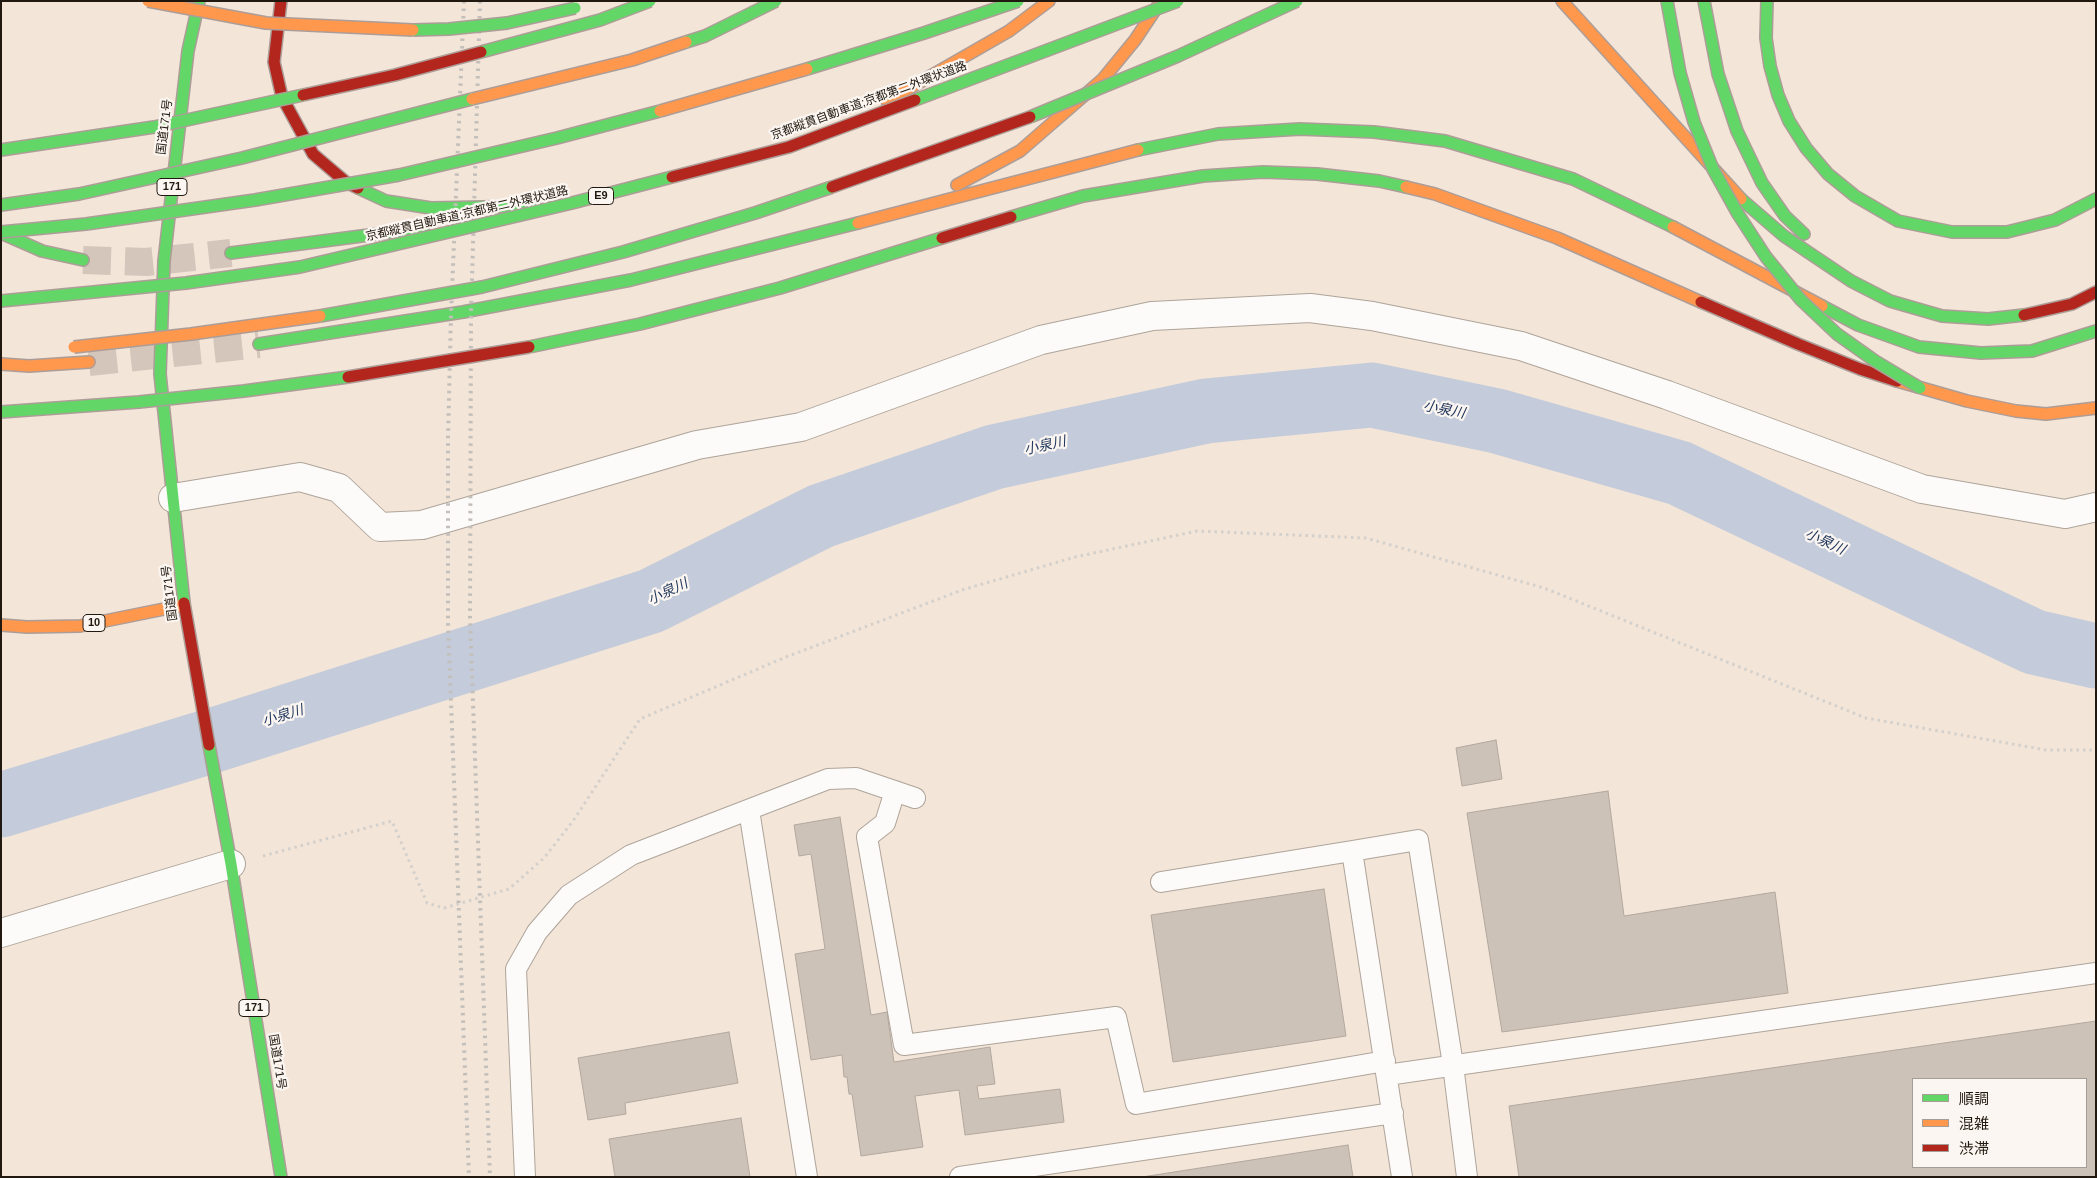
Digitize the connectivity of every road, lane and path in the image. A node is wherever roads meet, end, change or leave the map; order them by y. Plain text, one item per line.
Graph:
1 (148, 1) edge
2 (199, 1) edge
3 (281, 1) edge
4 (650, 1) edge
5 (776, 1) edge
6 (1002, 1) edge
7 (1018, 1) edge
8 (1049, 1) edge
9 (1161, 1) edge
10 (1178, 1) edge
11 (1297, 1) edge
12 (1562, 1) edge
13 (1667, 1) edge
14 (1704, 1) edge
15 (1767, 1) edge
16 (583, 6) dead end
17 (977, 26) dead end
18 (942, 57) dead end
19 (900, 95) junction
20 (1, 150) edge
21 (2096, 199) edge
22 (1, 205) edge
23 (599, 205) junction
24 (894, 212) junction
25 (1, 232) edge
26 (231, 253) tunnel mouth
27 (84, 260) tunnel mouth
28 (1851, 281) junction
29 (2096, 292) edge
30 (1, 301) edge
31 (2096, 331) edge
32 (259, 344) tunnel mouth
33 (65, 348) dead end
34 (89, 362) tunnel mouth
35 (1, 364) edge
36 (1920, 388) junction
37 (2096, 408) edge
38 (1, 412) edge
39 (173, 498) junction
40 (2096, 507) edge
41 (184, 605) junction
42 (1, 625) edge
43 (2096, 750) edge
44 (895, 791) junction
45 (915, 798) dead end
46 (749, 810) junction
47 (1352, 851) junction
48 (229, 852) junction
49 (1161, 882) dead end
50 (1, 932) edge
51 (2096, 973) edge
52 (1453, 1065) junction
53 (1386, 1068) junction
54 (1393, 1113) junction
55 (281, 1177) edge
56 (525, 1177) edge
57 (807, 1177) edge
58 (960, 1177) edge
59 (1402, 1177) edge
60 (1467, 1177) edge

1 - 16 main road, bridge
2 - 39 main road, 国道171号 / 171
3 - 23 main road
4 - 20 main road, bridge
5 - 22 main road, bridge
6 - 17 main road
7 - 25 main road, bridge
8 - 19 main road
9 - 24 main road, bridge
10 - 30 main road, 京都縦貫自動車道;京都第二外環状道路 / E9, bridge
11 - 33 main road, bridge
12 - 28 main road
13 - 36 main road, bridge
14 - 28 main road
15 - 21 main road
18 - 19 main road
19 - 23 main road
23 - 26 main road
24 - 31 main road
24 - 32 main road
25 - 27 main road
28 - 29 main road
34 - 35 main road
36 - 37 main road
36 - 38 main road, bridge
39 - 40 street
39 - 41 main road, 国道171号 / 171
41 - 42 main road, 10
41 - 48 main road, 国道171号 / 171
43 - 48 path
44 - 45 lane
44 - 46 lane
44 - 53 lane
46 - 56 lane
46 - 57 lane
47 - 49 lane
47 - 52 lane
47 - 53 lane
48 - 50 street
48 - 55 main road, 国道171号 / 171
51 - 52 lane
52 - 53 lane
52 - 60 lane
53 - 54 lane
54 - 58 lane
54 - 59 lane

